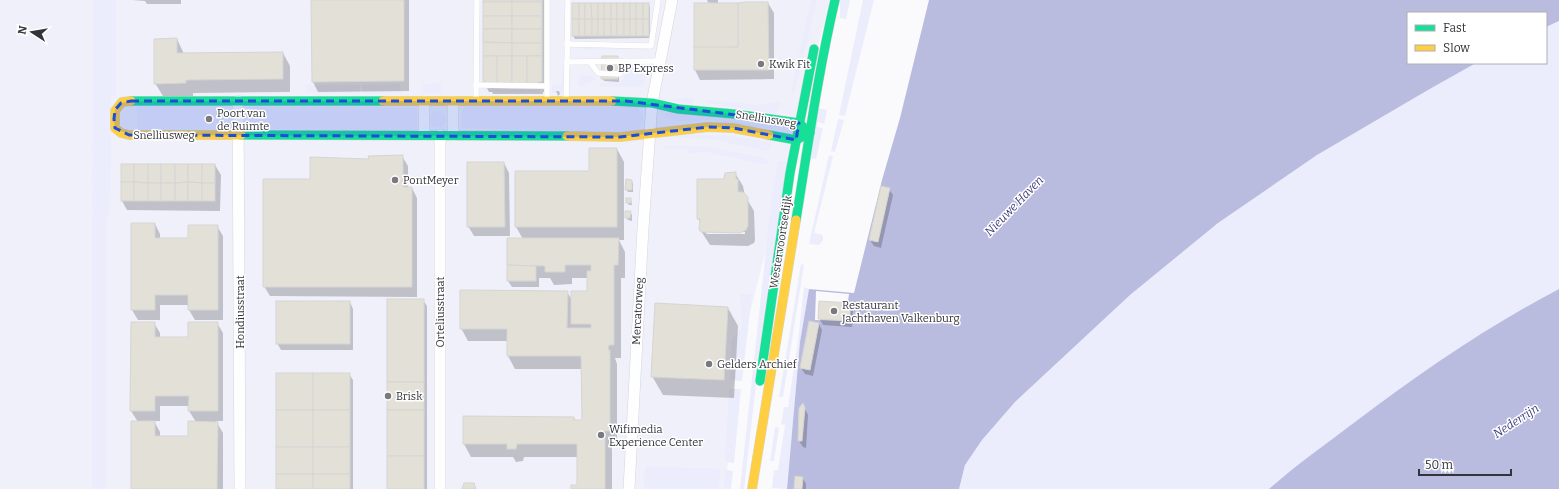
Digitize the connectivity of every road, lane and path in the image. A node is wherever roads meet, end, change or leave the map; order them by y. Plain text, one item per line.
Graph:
1 (477, 0) edge
2 (547, 0) edge
3 (568, 0) edge
4 (658, 0) edge
5 (672, 0) edge
6 (826, 0) edge
7 (835, 0) edge
8 (567, 44) junction
9 (660, 61) junction
10 (567, 62) junction
11 (590, 62) junction
12 (626, 62) junction
13 (476, 86) junction
14 (547, 86) junction
15 (238, 101) junction
16 (424, 102) junction
17 (453, 102) junction
18 (476, 102) junction
19 (547, 102) junction
20 (566, 102) junction
21 (652, 103) junction
22 (799, 123) junction
23 (650, 134) junction
24 (810, 134) junction
25 (239, 135) junction
26 (424, 135) junction
27 (440, 135) junction
28 (453, 135) junction
29 (796, 140) junction
30 (240, 489) edge
31 (440, 489) edge
32 (629, 489) edge
33 (752, 489) edge

1 - 13 lane
2 - 14 lane
3 - 8 lane
4 - 8 lane
5 - 9 street
6 - 22 street, Westervoortsedijk
7 - 24 street, Westervoortsedijk
8 - 10 lane
9 - 12 lane
9 - 21 street
10 - 11 lane
10 - 20 lane
11 - 12 lane
11 - 12 lane
13 - 14 lane
13 - 18 lane
14 - 19 lane
15 - 16 street, Snelliusweg
15 - 25 street
15 - 25 street, Snelliusweg
16 - 17 street, Snelliusweg
16 - 26 street
17 - 18 street, Snelliusweg
17 - 28 street
18 - 19 street, Snelliusweg
19 - 20 street, Snelliusweg
20 - 21 street, Snelliusweg
21 - 22 street, Snelliusweg
21 - 23 street
22 - 24 street, Snelliusweg
22 - 29 street, Westervoortsedijk
23 - 28 street, Snelliusweg
23 - 29 street, Snelliusweg
23 - 32 street, Mercatorweg
24 - 29 street, Snelliusweg
24 - 33 street, Westervoortsedijk
25 - 26 street, Snelliusweg
25 - 30 street, Hondiusstraat
26 - 27 street, Snelliusweg
27 - 28 street, Snelliusweg
27 - 31 street, Orteliusstraat
29 - 33 street, Westervoortsedijk

